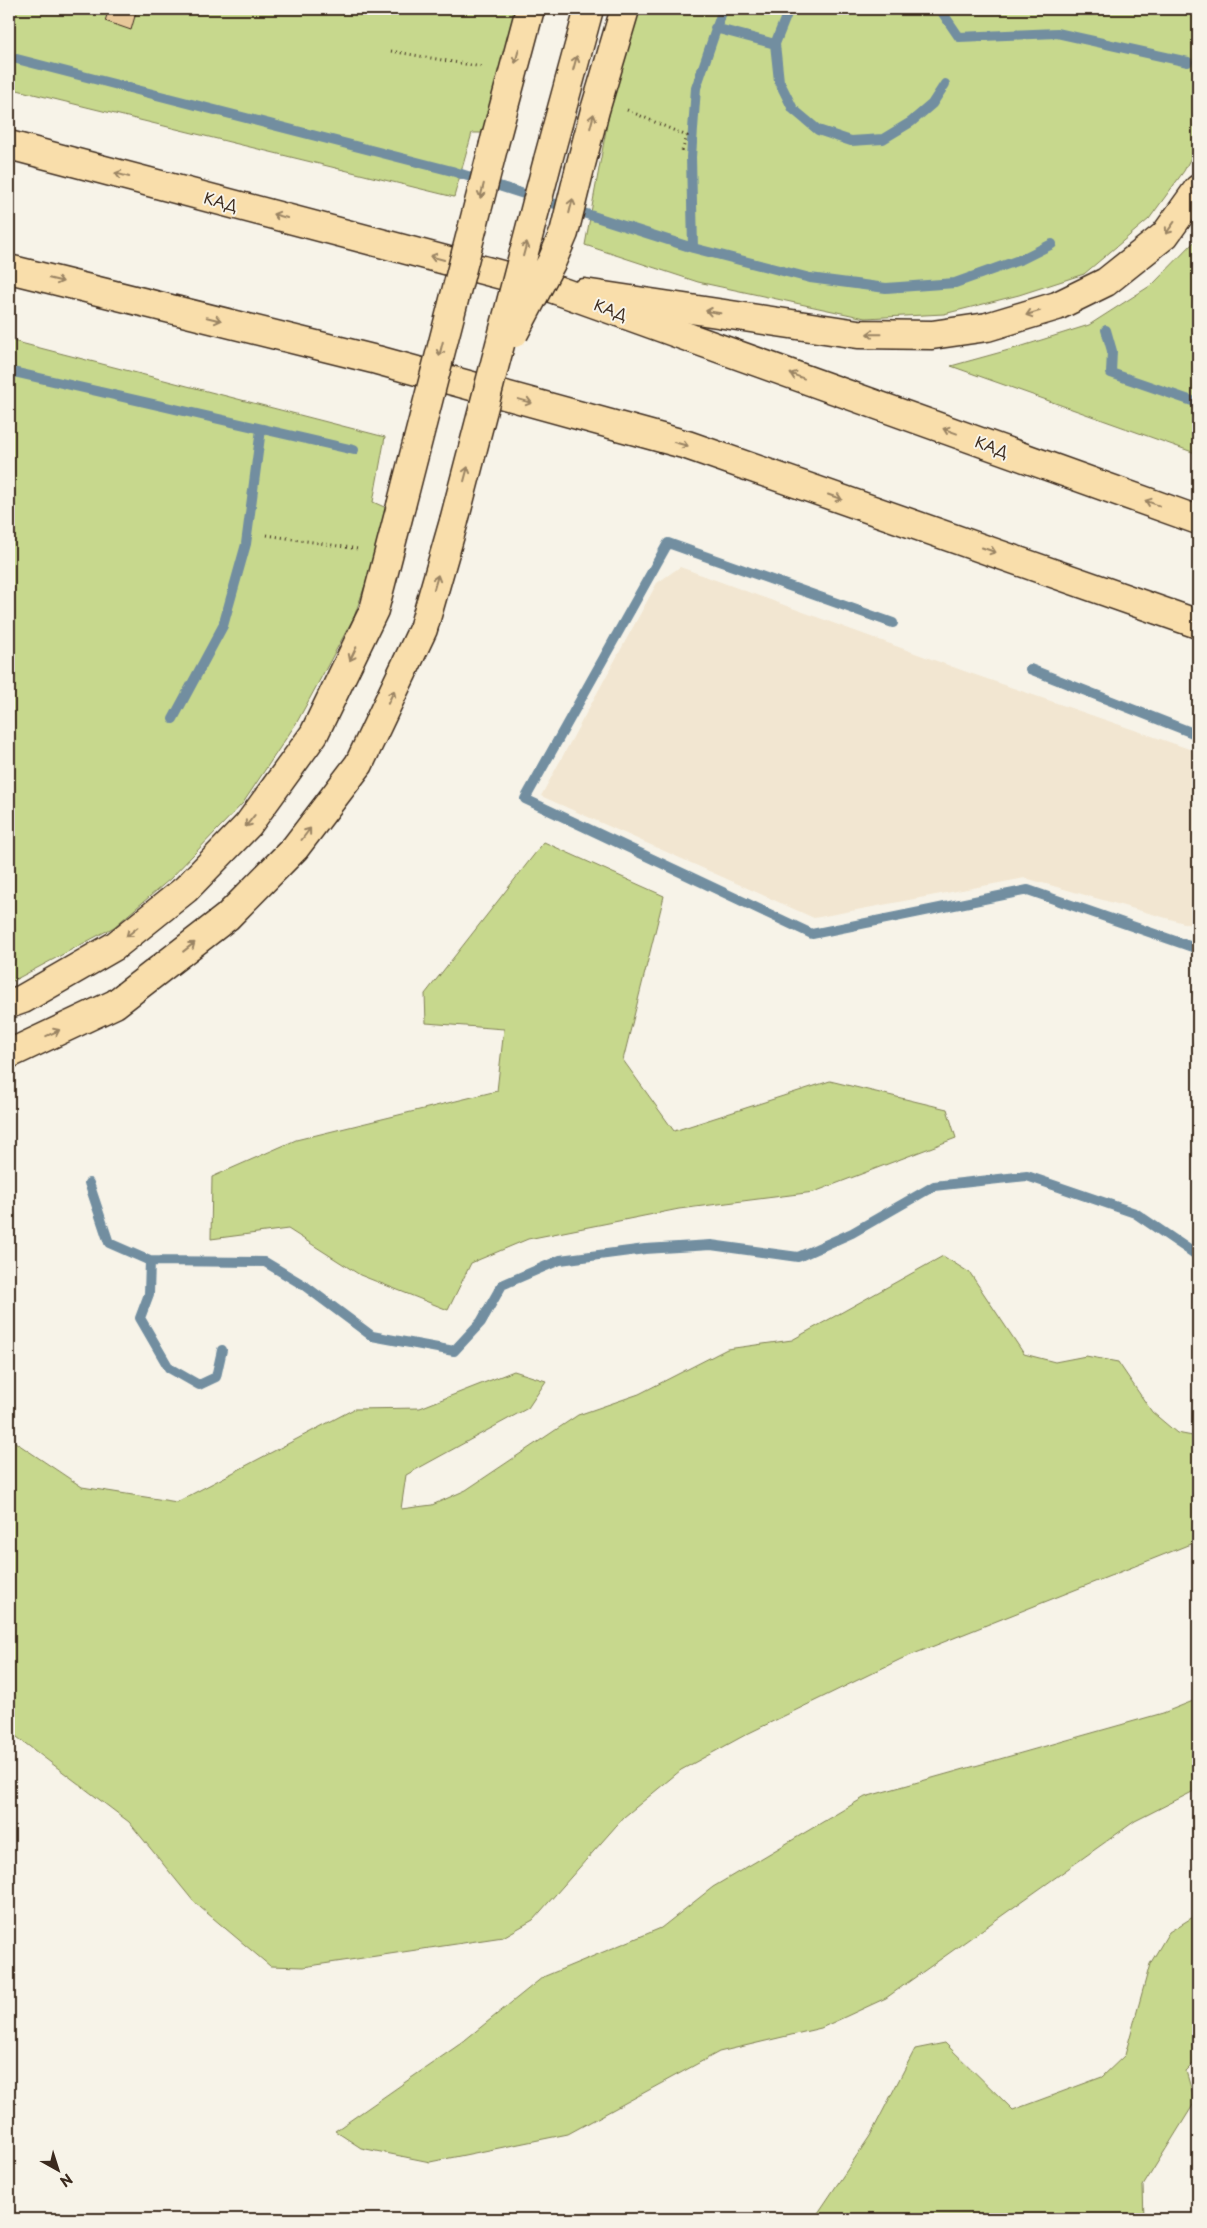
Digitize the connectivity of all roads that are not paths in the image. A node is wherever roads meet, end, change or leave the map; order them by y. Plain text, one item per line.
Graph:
1 (530, 9) edge
2 (589, 9) edge
3 (625, 9) edge
4 (9, 145) edge
5 (1198, 189) edge
6 (9, 269) edge
7 (552, 288) junction
8 (491, 376) junction
9 (1198, 520) edge
10 (1198, 624) edge
11 (9, 1004) edge
12 (9, 1054) edge

1 -> 11 main road, bridge
8 -> 2 main road, bridge
8 -> 3 main road, bridge
7 -> 4 main road, КАД
5 -> 7 main road
6 -> 10 main road
9 -> 7 main road, КАД
12 -> 8 main road, bridge

